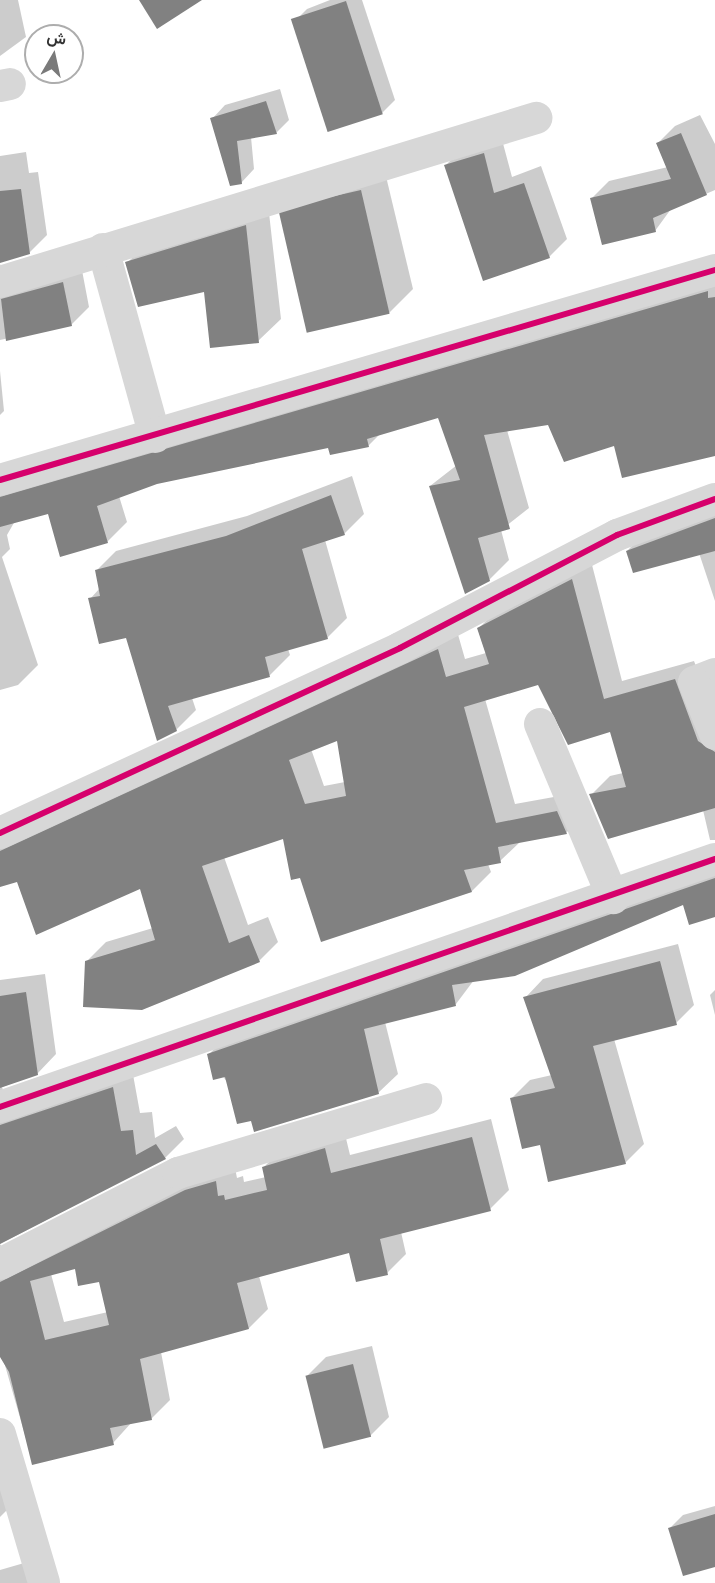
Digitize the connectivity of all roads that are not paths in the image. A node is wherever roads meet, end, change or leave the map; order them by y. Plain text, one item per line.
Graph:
1 (536, 118) dead end
2 (103, 249) junction
3 (715, 270) edge
4 (0, 282) edge
5 (155, 437) junction
6 (0, 480) edge
7 (715, 499) edge
8 (715, 674) edge
9 (540, 724) dead end
10 (715, 734) edge
11 (0, 833) edge
12 (715, 859) edge
13 (613, 898) junction
14 (426, 1099) dead end
15 (0, 1107) edge
16 (0, 1264) edge
17 (0, 1434) edge
18 (44, 1583) edge

1 - 2 street
2 - 4 street
2 - 5 street
3 - 5 street
5 - 6 street
7 - 11 street
8 - 10 street
9 - 13 street
12 - 13 street
13 - 15 street
14 - 16 street
17 - 18 street

